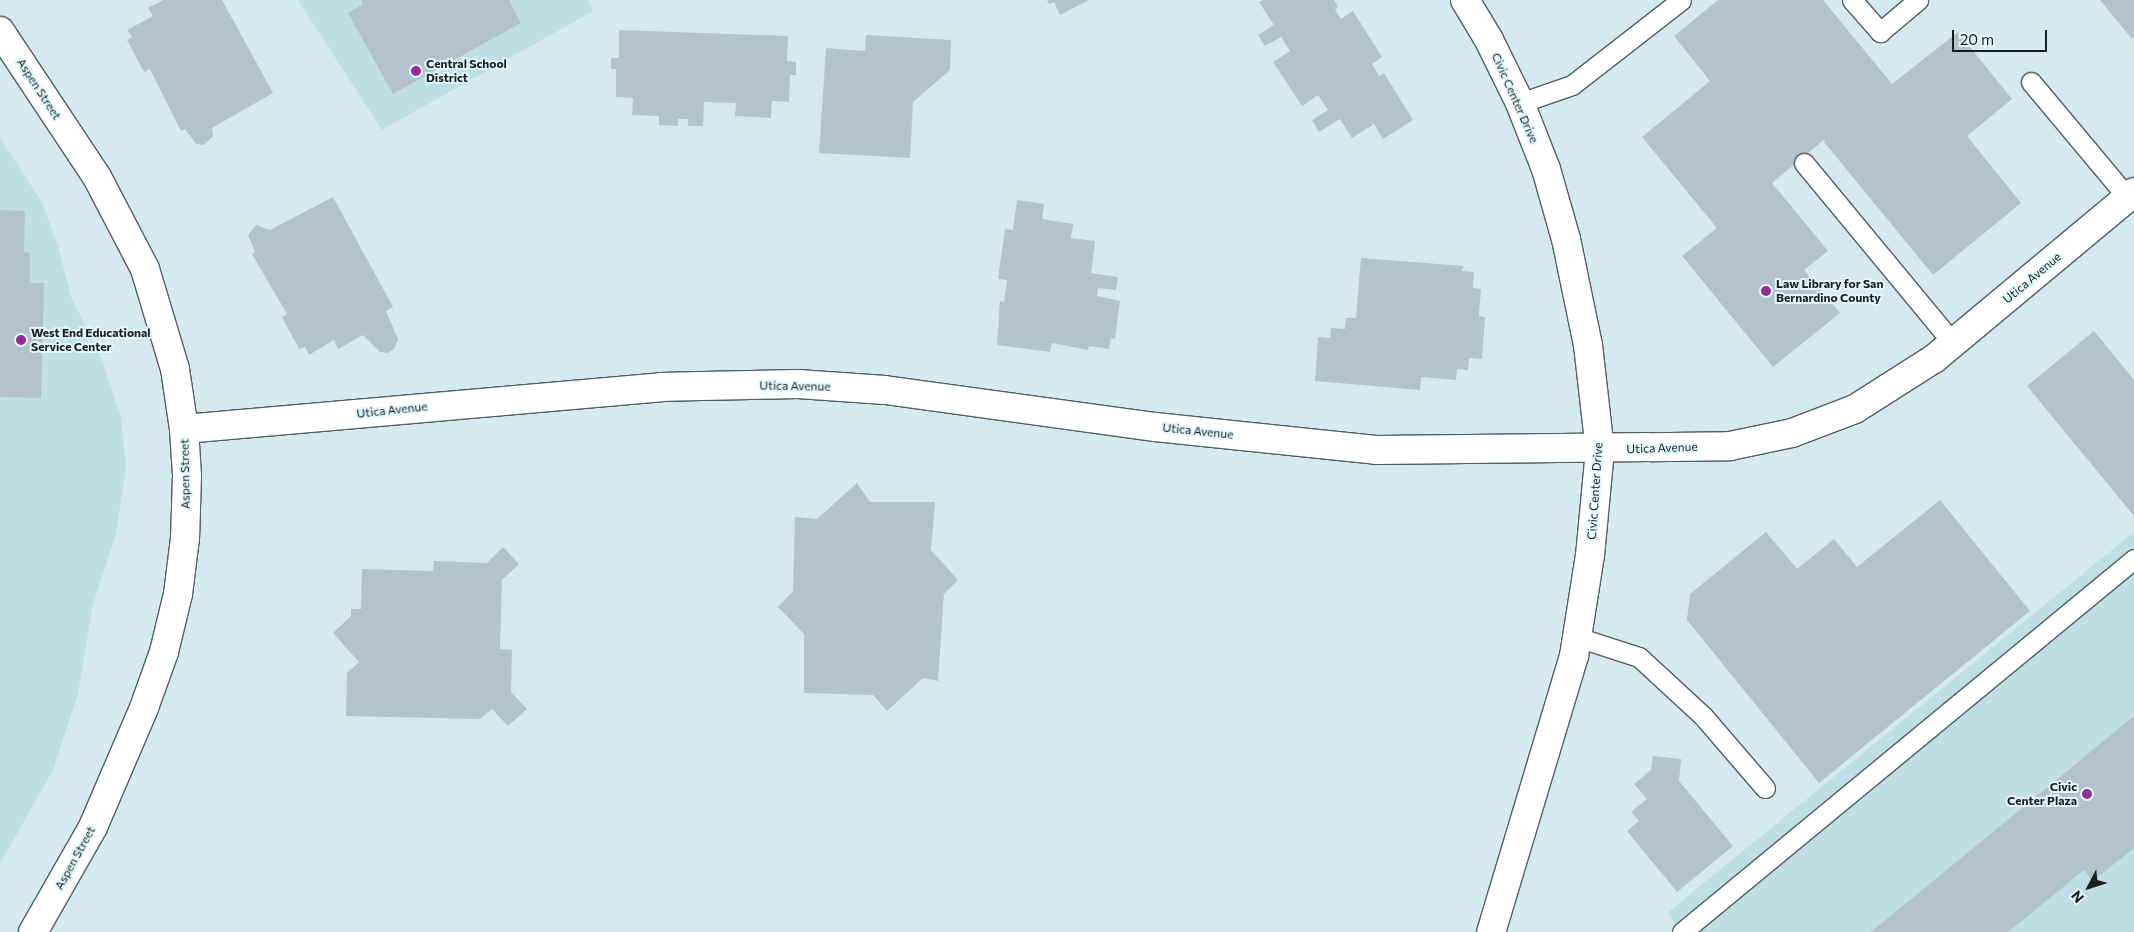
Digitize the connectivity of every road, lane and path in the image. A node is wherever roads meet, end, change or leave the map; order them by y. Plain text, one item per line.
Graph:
1 (1465, 0) edge
2 (1680, 0) edge
3 (1852, 0) edge
4 (1918, 0) edge
5 (0, 31) edge
6 (2031, 82) dead end
7 (1520, 103) junction
8 (1804, 163) dead end
9 (2131, 195) edge
10 (1953, 343) junction
11 (184, 429) junction
12 (1600, 450) junction
13 (2134, 558) edge
14 (1577, 637) junction
15 (1765, 788) dead end
16 (33, 932) edge
17 (1492, 932) edge
18 (1682, 932) edge

1 - 7 street, Civic Center Drive
2 - 7 lane
3 - 4 lane
5 - 11 street, Aspen Street
6 - 9 lane
7 - 12 street, Civic Center Drive
8 - 10 lane
9 - 10 street, Utica Avenue
10 - 12 street, Utica Avenue
11 - 12 street, Utica Avenue
11 - 16 street, Aspen Street
12 - 14 street, Civic Center Drive
13 - 18 lane
14 - 15 lane
14 - 17 street, Civic Center Drive

